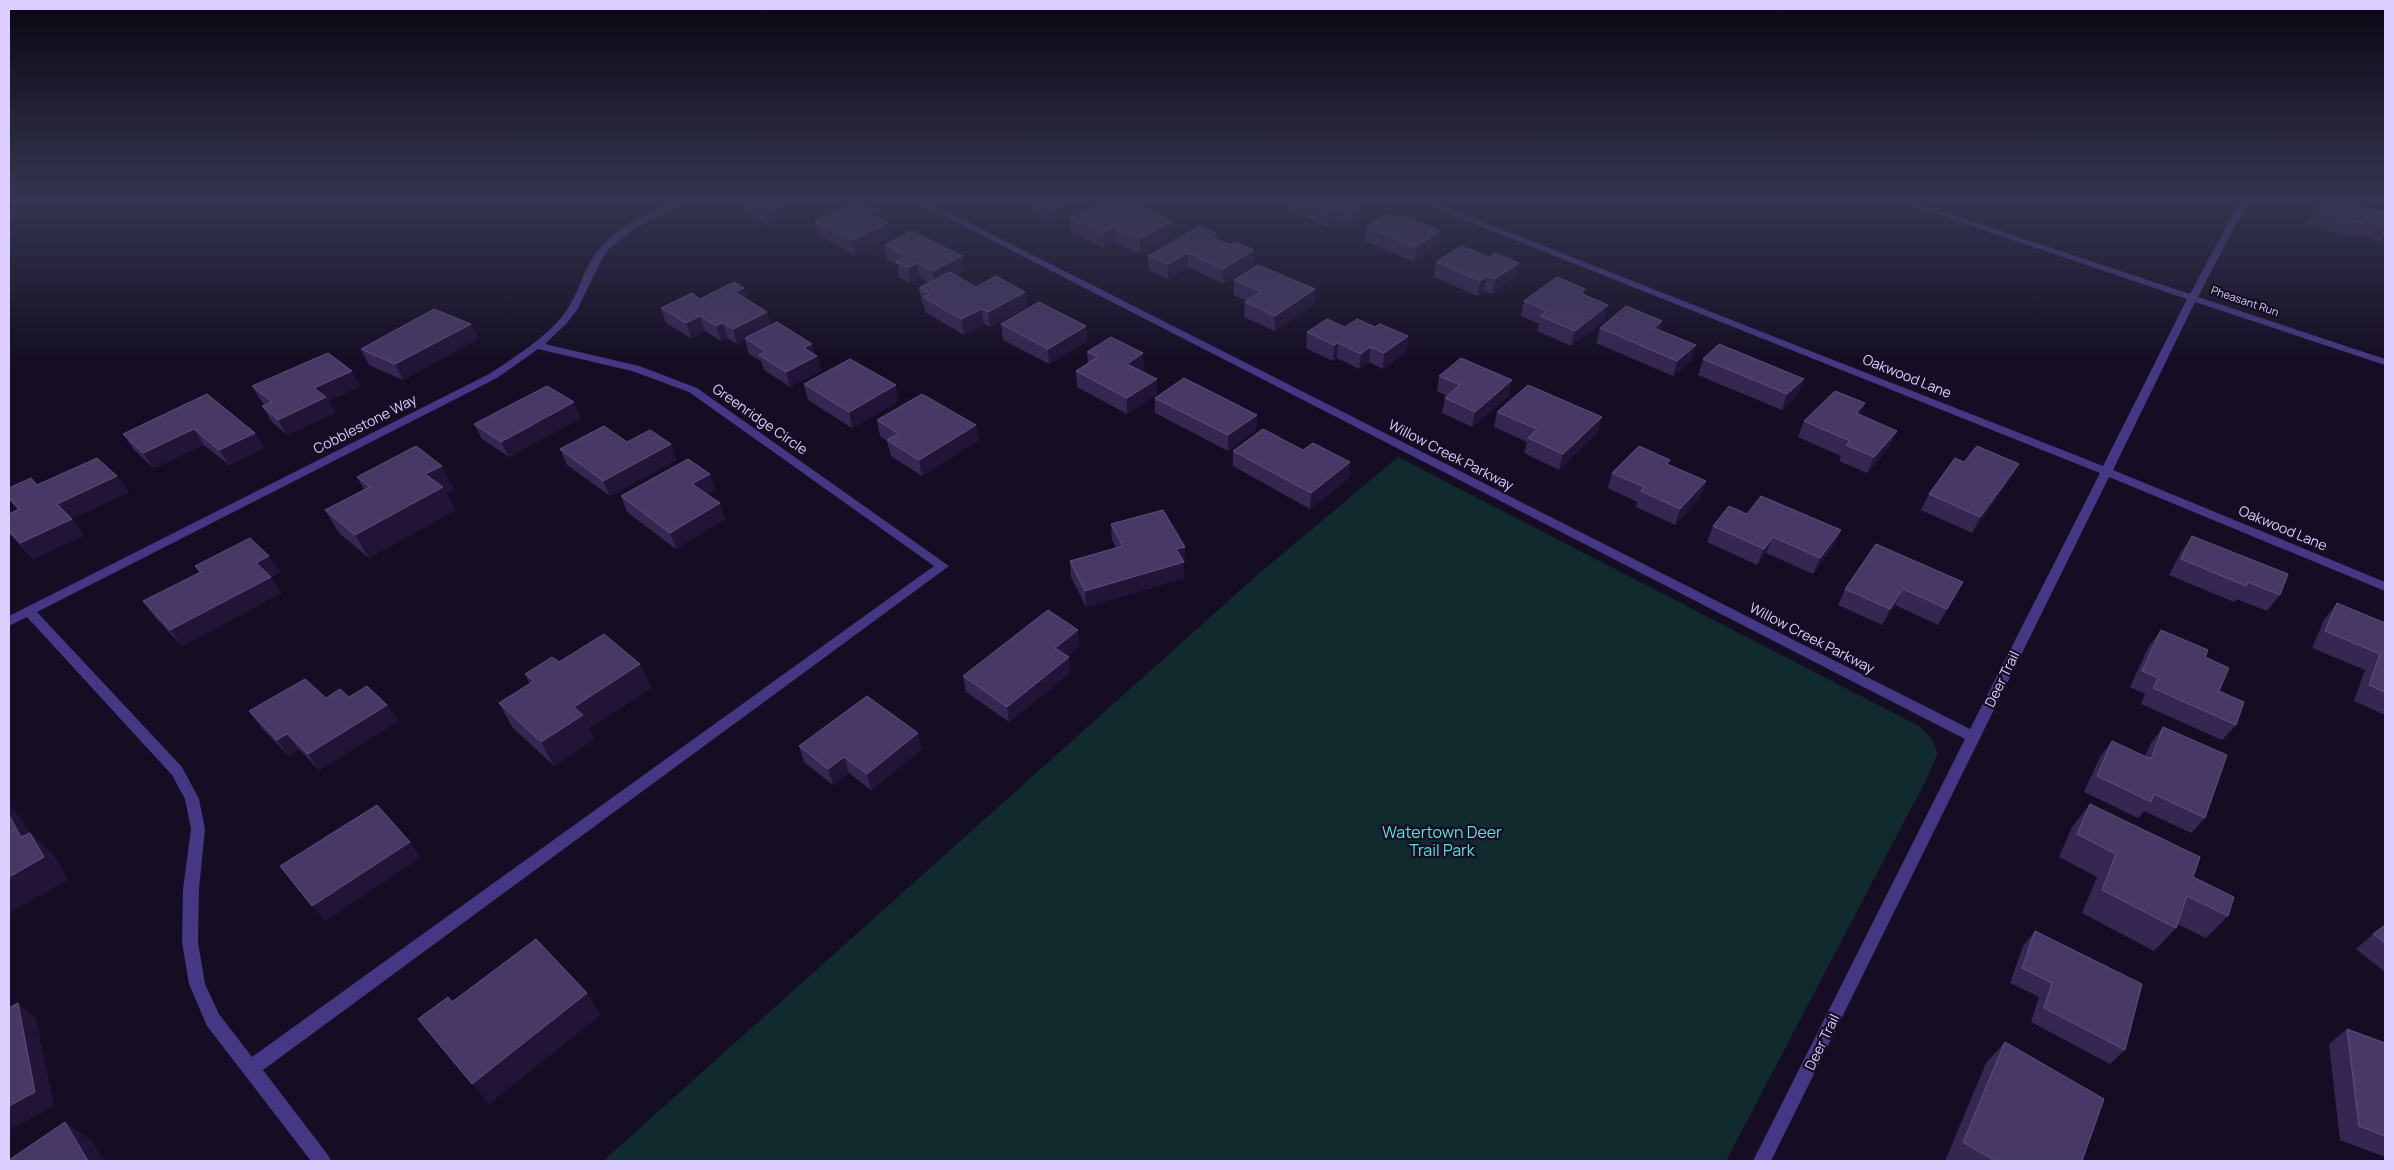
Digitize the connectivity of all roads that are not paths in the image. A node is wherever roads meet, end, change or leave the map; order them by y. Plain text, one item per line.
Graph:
1 (601, 254) edge
2 (1022, 254) edge
3 (1555, 254) edge
4 (2061, 254) edge
5 (2216, 254) edge
6 (2193, 297) junction
7 (537, 346) junction
8 (2385, 362) edge
9 (2106, 471) junction
10 (2385, 587) edge
11 (30, 611) junction
12 (9, 621) edge
13 (1973, 737) junction
14 (252, 1068) junction
15 (322, 1161) edge
16 (1762, 1161) edge

1 - 7 street, Cobblestone Way
2 - 13 street, Willow Creek Parkway
3 - 9 street, Oakwood Lane
4 - 6 street, Pheasant Run
5 - 6 street, Deer Trail
6 - 8 street, Pheasant Run
6 - 9 street, Deer Trail
7 - 11 street, Cobblestone Way
7 - 14 street, Greenridge Circle
9 - 10 street, Oakwood Lane
9 - 13 street, Deer Trail
11 - 12 street, Cobblestone Way
11 - 14 street
13 - 16 street, Deer Trail
14 - 15 street

